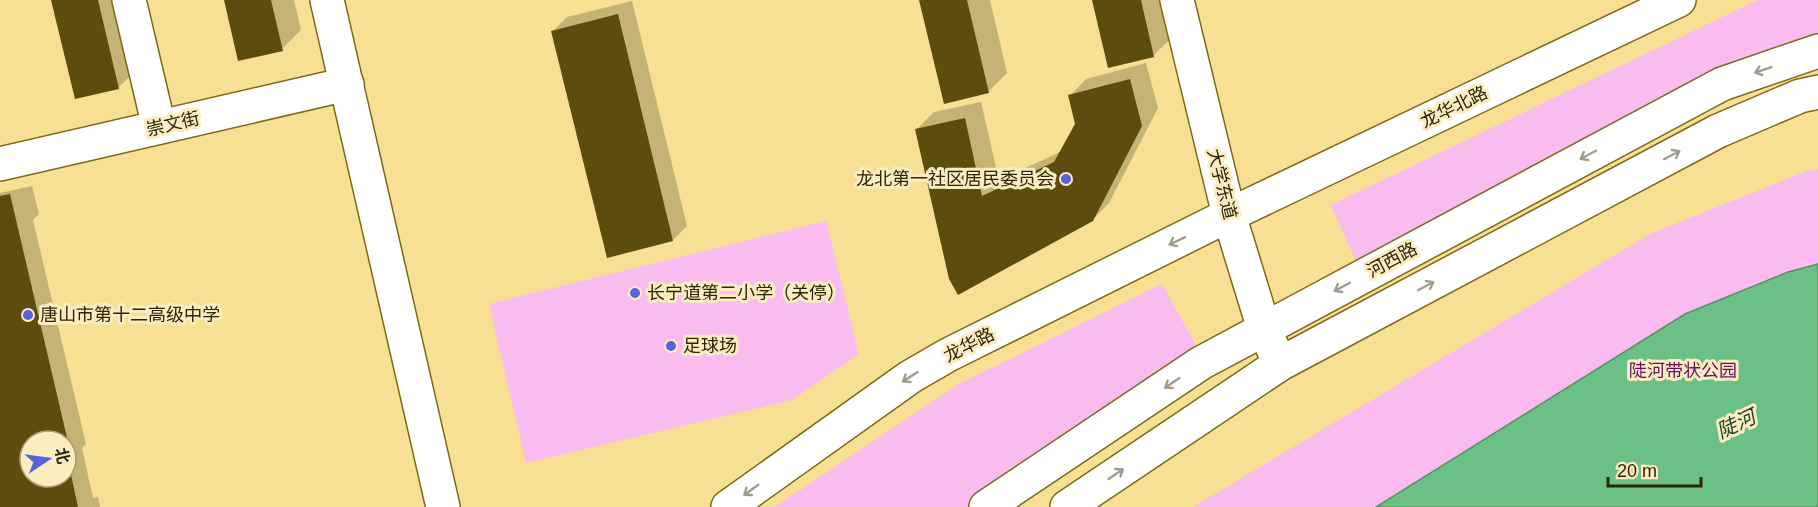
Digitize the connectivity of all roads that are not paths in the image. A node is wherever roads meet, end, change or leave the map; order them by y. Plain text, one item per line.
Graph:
1 (129, 0) edge
2 (1177, 0) edge
3 (1679, 0) edge
4 (332, 1) edge
5 (1818, 51) edge
6 (346, 84) junction
7 (1818, 92) edge
8 (159, 127) junction
9 (0, 164) edge
10 (1230, 215) junction
11 (1264, 329) junction
12 (1280, 364) junction
13 (443, 507) edge
14 (728, 507) edge
15 (986, 507) edge
16 (1067, 507) edge

1 - 8 street
2 - 10 street, 大学东道
3 - 10 street, 龙华北路
4 - 6 street
5 -> 11 street, 河西路
6 - 8 street, 崇文街
6 - 13 street
12 -> 7 street
8 - 9 street, 崇文街
10 - 11 street, 大学东道
10 -> 14 street, 龙华路
11 - 12 street, 大学东道
11 -> 15 street, 河西路
16 -> 12 street

